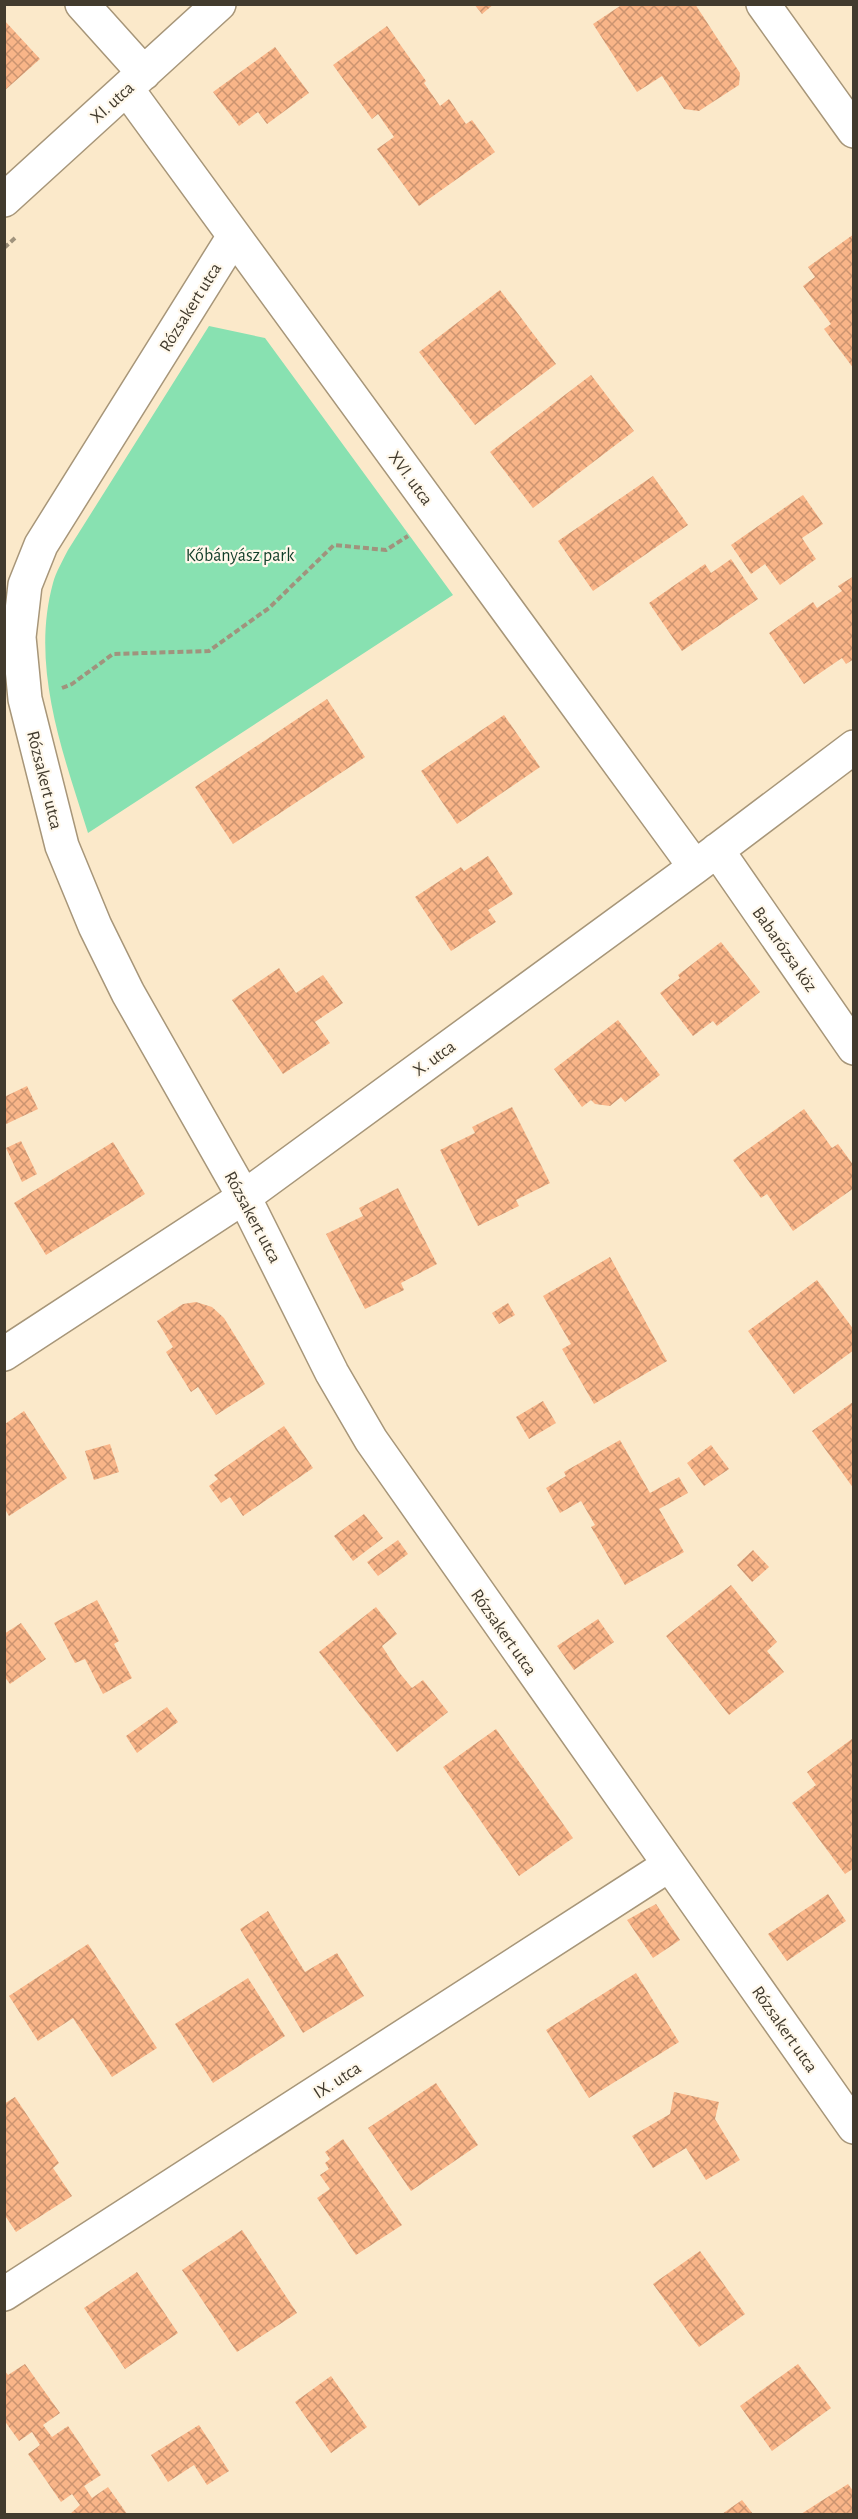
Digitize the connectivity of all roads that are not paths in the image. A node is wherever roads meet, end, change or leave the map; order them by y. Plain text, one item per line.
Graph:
1 (82, 4) edge
2 (219, 4) edge
3 (763, 4) edge
4 (135, 81) junction
5 (854, 131) edge
6 (4, 200) edge
7 (234, 236) junction
8 (854, 747) edge
9 (706, 859) junction
10 (854, 1048) edge
11 (244, 1197) junction
12 (4, 1354) edge
13 (669, 1865) junction
14 (854, 2127) edge
15 (4, 2294) edge

1 - 4 street, XVI. utca
2 - 4 street, XI. utca
3 - 5 street
4 - 6 street, XI. utca
4 - 7 street, XVI. utca
7 - 9 street, XVI. utca
7 - 11 street, Rózsakert utca
8 - 9 street, X. utca
9 - 10 street, Babarózsa köz
9 - 11 street, X. utca
11 - 12 street, X. utca
11 - 13 street, Rózsakert utca
13 - 14 street, Rózsakert utca
13 - 15 street, IX. utca

